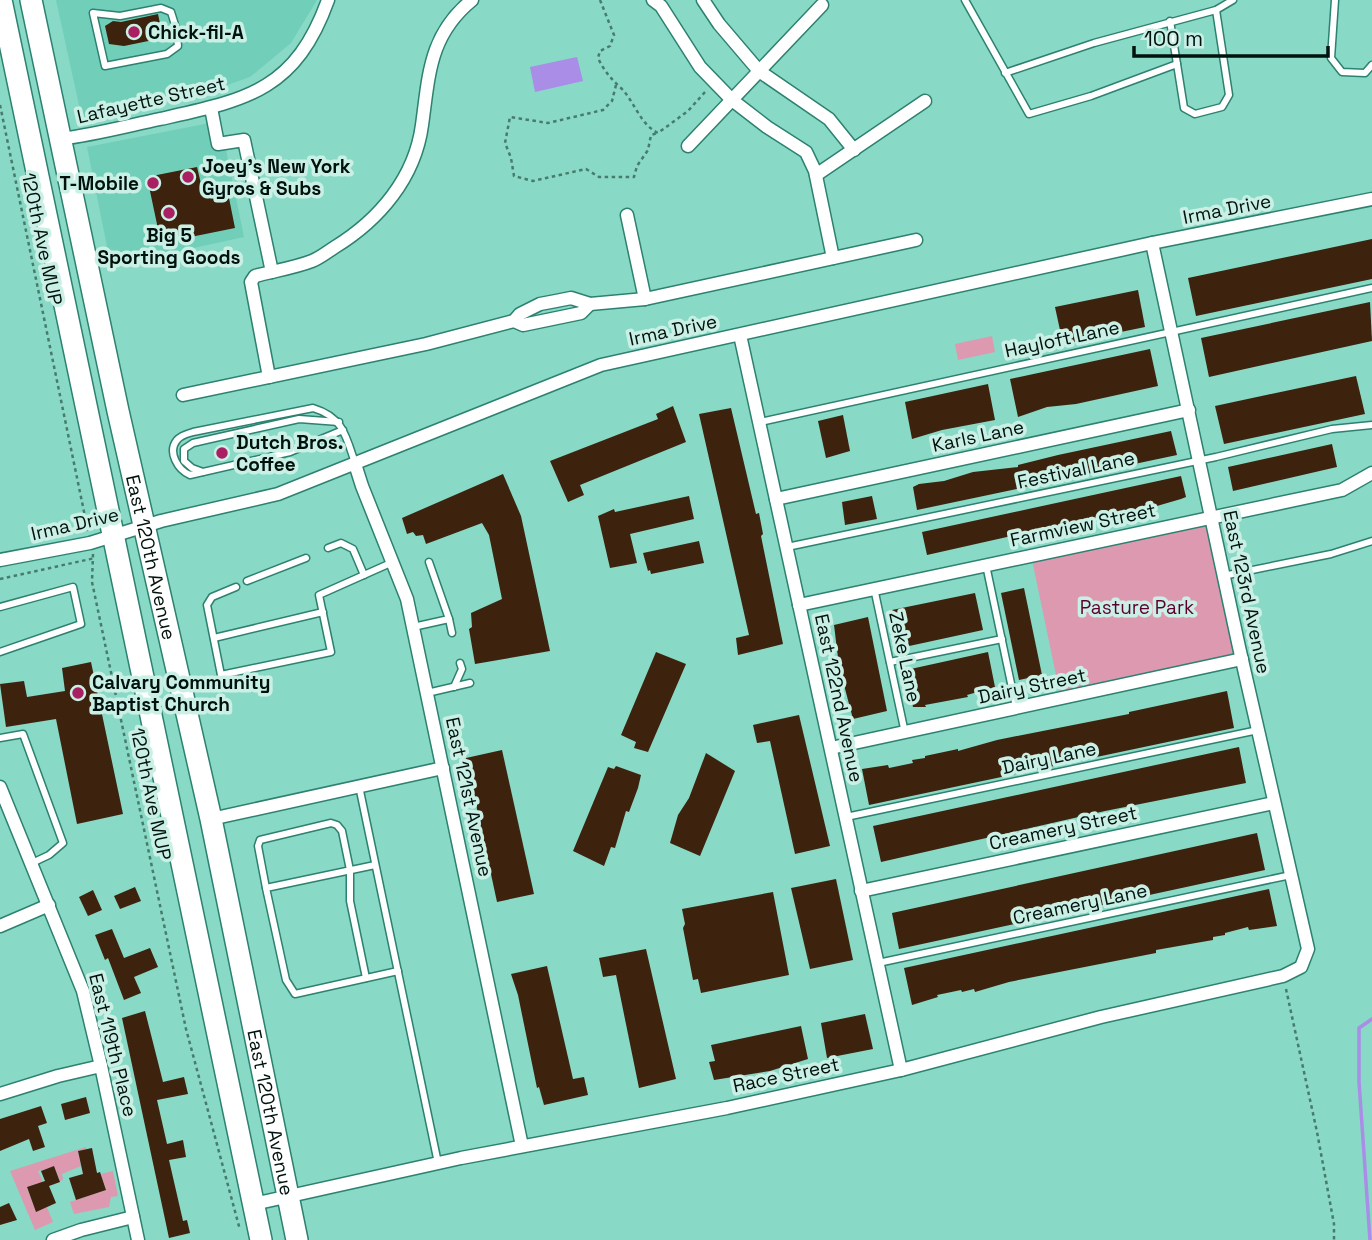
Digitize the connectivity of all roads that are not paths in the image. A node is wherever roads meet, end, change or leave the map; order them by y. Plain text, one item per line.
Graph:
1 (1, 0) edge
2 (31, 0) edge
3 (328, 0) edge
4 (472, 0) edge
5 (703, 0) edge
6 (965, 0) edge
7 (1233, 0) edge
8 (1335, 0) edge
9 (657, 1) edge
10 (822, 5) dead end
11 (1216, 10) junction
12 (93, 13) joint
13 (1170, 21) junction
14 (1177, 64) junction
15 (1372, 65) edge
16 (759, 71) junction
17 (1005, 73) junction
18 (732, 100) junction
19 (925, 101) dead end
20 (211, 108) junction
21 (60, 139) junction
22 (688, 146) dead end
23 (854, 150) junction
24 (816, 175) junction
25 (1372, 199) edge
26 (627, 215) dead end
27 (916, 240) dead end
28 (1152, 243) junction
29 (833, 258) junction
30 (272, 272) junction
31 (1372, 288) edge
32 (645, 299) junction
33 (1171, 331) junction
34 (740, 335) junction
35 (269, 377) junction
36 (183, 395) dead end
37 (1189, 410) junction
38 (339, 422) junction
39 (760, 422) junction
40 (1372, 425) edge
41 (343, 430) junction
42 (1199, 460) junction
43 (355, 464) junction
44 (205, 472) junction
45 (1372, 473) edge
46 (776, 499) junction
47 (1210, 517) junction
48 (145, 526) junction
49 (114, 537) junction
50 (1372, 541) edge
51 (787, 547) junction
52 (328, 548) dead end
53 (306, 558) dead end
54 (0, 560) edge
55 (393, 562) junction
56 (429, 562) dead end
57 (986, 565) junction
58 (364, 575) junction
59 (1223, 576) junction
60 (247, 581) dead end
61 (236, 587) dead end
62 (874, 588) junction
63 (799, 605) junction
64 (0, 607) edge
65 (323, 612) junction
66 (449, 619) junction
67 (413, 627) junction
68 (452, 633) dead end
69 (214, 638) junction
70 (1002, 639) junction
71 (0, 652) edge
72 (1242, 659) junction
73 (890, 662) junction
74 (460, 663) dead end
75 (470, 683) dead end
76 (454, 687) junction
77 (427, 693) junction
78 (1017, 709) junction
79 (1258, 730) junction
80 (905, 733) junction
81 (0, 738) edge
82 (831, 748) junction
83 (443, 768) junction
84 (359, 786) junction
85 (0, 787) edge
86 (1274, 803) junction
87 (846, 817) junction
88 (211, 819) junction
89 (319, 825) junction
90 (300, 830) junction
91 (281, 834) junction
92 (321, 834) dead end
93 (302, 838) dead end
94 (282, 842) dead end
95 (32, 863) junction
96 (375, 865) junction
97 (351, 870) junction
98 (1290, 875) junction
99 (266, 888) junction
100 (861, 891) junction
101 (49, 905) junction
102 (0, 926) edge
103 (877, 964) junction
104 (398, 971) junction
105 (1283, 976) joint
106 (366, 978) junction
107 (102, 1066) junction
108 (901, 1070) junction
109 (0, 1094) edge
110 (522, 1146) junction
111 (438, 1163) junction
112 (288, 1197) junction
113 (254, 1204) junction
114 (133, 1217) junction
115 (252, 1238) edge
116 (53, 1240) edge
117 (138, 1240) edge
118 (297, 1240) edge

1 - 49 main road, East 120th Avenue
2 - 21 main road, East 120th Avenue
3 - 20 street, Lafayette Street
4 - 30 street
5 - 16 street
6 - 17 lane
7 - 11 lane
8 - 15 lane
9 - 18 street
10 - 16 street
11 - 13 lane
11 - 14 lane
12 - 12 lane
13 - 14 lane
13 - 17 lane
14 - 17 lane
16 - 18 street
16 - 23 street
18 - 22 street
18 - 24 street
19 - 23 street
20 - 21 street, Lafayette Street
20 - 30 street
21 - 48 main road, East 120th Avenue
23 - 24 street
24 - 29 street
25 - 28 street, Irma Drive
26 - 32 street
27 - 29 street
28 - 33 street, East 123rd Avenue
28 - 34 street, Irma Drive
29 - 32 street
30 - 35 street
31 - 33 lane, Hayloft Lane
32 - 35 street
33 - 37 street, East 123rd Avenue
33 - 39 lane, Hayloft Lane
34 - 39 street, East 122nd Avenue
34 - 43 street, Irma Drive
35 - 36 street
37 - 42 street, East 123rd Avenue
37 - 46 street, Karls Lane
38 - 41 lane
38 - 44 lane
38 - 44 lane
39 - 46 street, East 122nd Avenue
40 - 42 lane, Festival Lane
41 - 43 lane
41 - 44 lane
42 - 47 street, East 123rd Avenue
42 - 51 lane, Festival Lane
43 - 48 street, Irma Drive
43 - 55 street, East 121st Avenue
45 - 47 street, Farmview Street
46 - 51 street, East 122nd Avenue
47 - 57 street, Farmview Street
47 - 59 street, East 123rd Avenue
48 - 49 street, Irma Drive
48 - 88 main road, East 120th Avenue
49 - 54 street, Irma Drive
49 - 113 main road, East 120th Avenue
50 - 59 lane
51 - 63 street, East 122nd Avenue
52 - 58 lane
53 - 60 lane
55 - 58 lane
55 - 67 street, East 121st Avenue
56 - 66 lane
57 - 62 street, Farmview Street
57 - 70 lane
58 - 65 lane
59 - 72 street, East 123rd Avenue
61 - 69 lane
62 - 63 street, Farmview Street
62 - 73 lane, Zeke Lane
63 - 82 street, East 122nd Avenue
64 - 71 lane
65 - 69 lane
65 - 69 lane
66 - 67 lane
66 - 68 lane
67 - 77 street, East 121st Avenue
70 - 73 lane
70 - 78 lane
72 - 78 street, Dairy Street
72 - 79 street, East 123rd Avenue
73 - 80 lane, Zeke Lane
74 - 76 lane
75 - 76 lane
76 - 77 lane
77 - 83 street, East 121st Avenue
78 - 80 street, Dairy Street
79 - 86 street, East 123rd Avenue
79 - 87 lane, Dairy Lane
80 - 82 street, Dairy Street
81 - 95 lane
82 - 87 street, East 122nd Avenue
83 - 84 street
83 - 110 street, East 121st Avenue
84 - 88 street
84 - 96 lane
85 - 95 street, East 119th Place
86 - 98 street, East 123rd Avenue
86 - 100 street, Creamery Street
87 - 100 street, East 122nd Avenue
88 - 112 main road, East 120th Avenue
89 - 90 lane
89 - 92 lane
89 - 97 lane
90 - 91 lane
90 - 93 lane
91 - 94 lane
91 - 99 lane
95 - 101 street, East 119th Place
96 - 97 lane
96 - 104 lane
97 - 99 lane
97 - 106 lane
98 - 103 lane, Creamery Lane
98 - 105 street, East 123rd Avenue
99 - 106 lane
100 - 103 street, East 122nd Avenue
101 - 102 street
101 - 107 street, East 119th Place
103 - 108 street, East 122nd Avenue
104 - 106 lane
104 - 111 lane
105 - 108 street, Race Street
107 - 109 street
107 - 114 street, East 119th Place
108 - 110 street, Race Street
110 - 111 street, Race Street
111 - 112 street, Race Street
112 - 113 street, Race Street
112 - 118 main road, East 120th Avenue
113 - 115 main road, East 120th Avenue
114 - 116 street
114 - 117 street, East 119th Place

